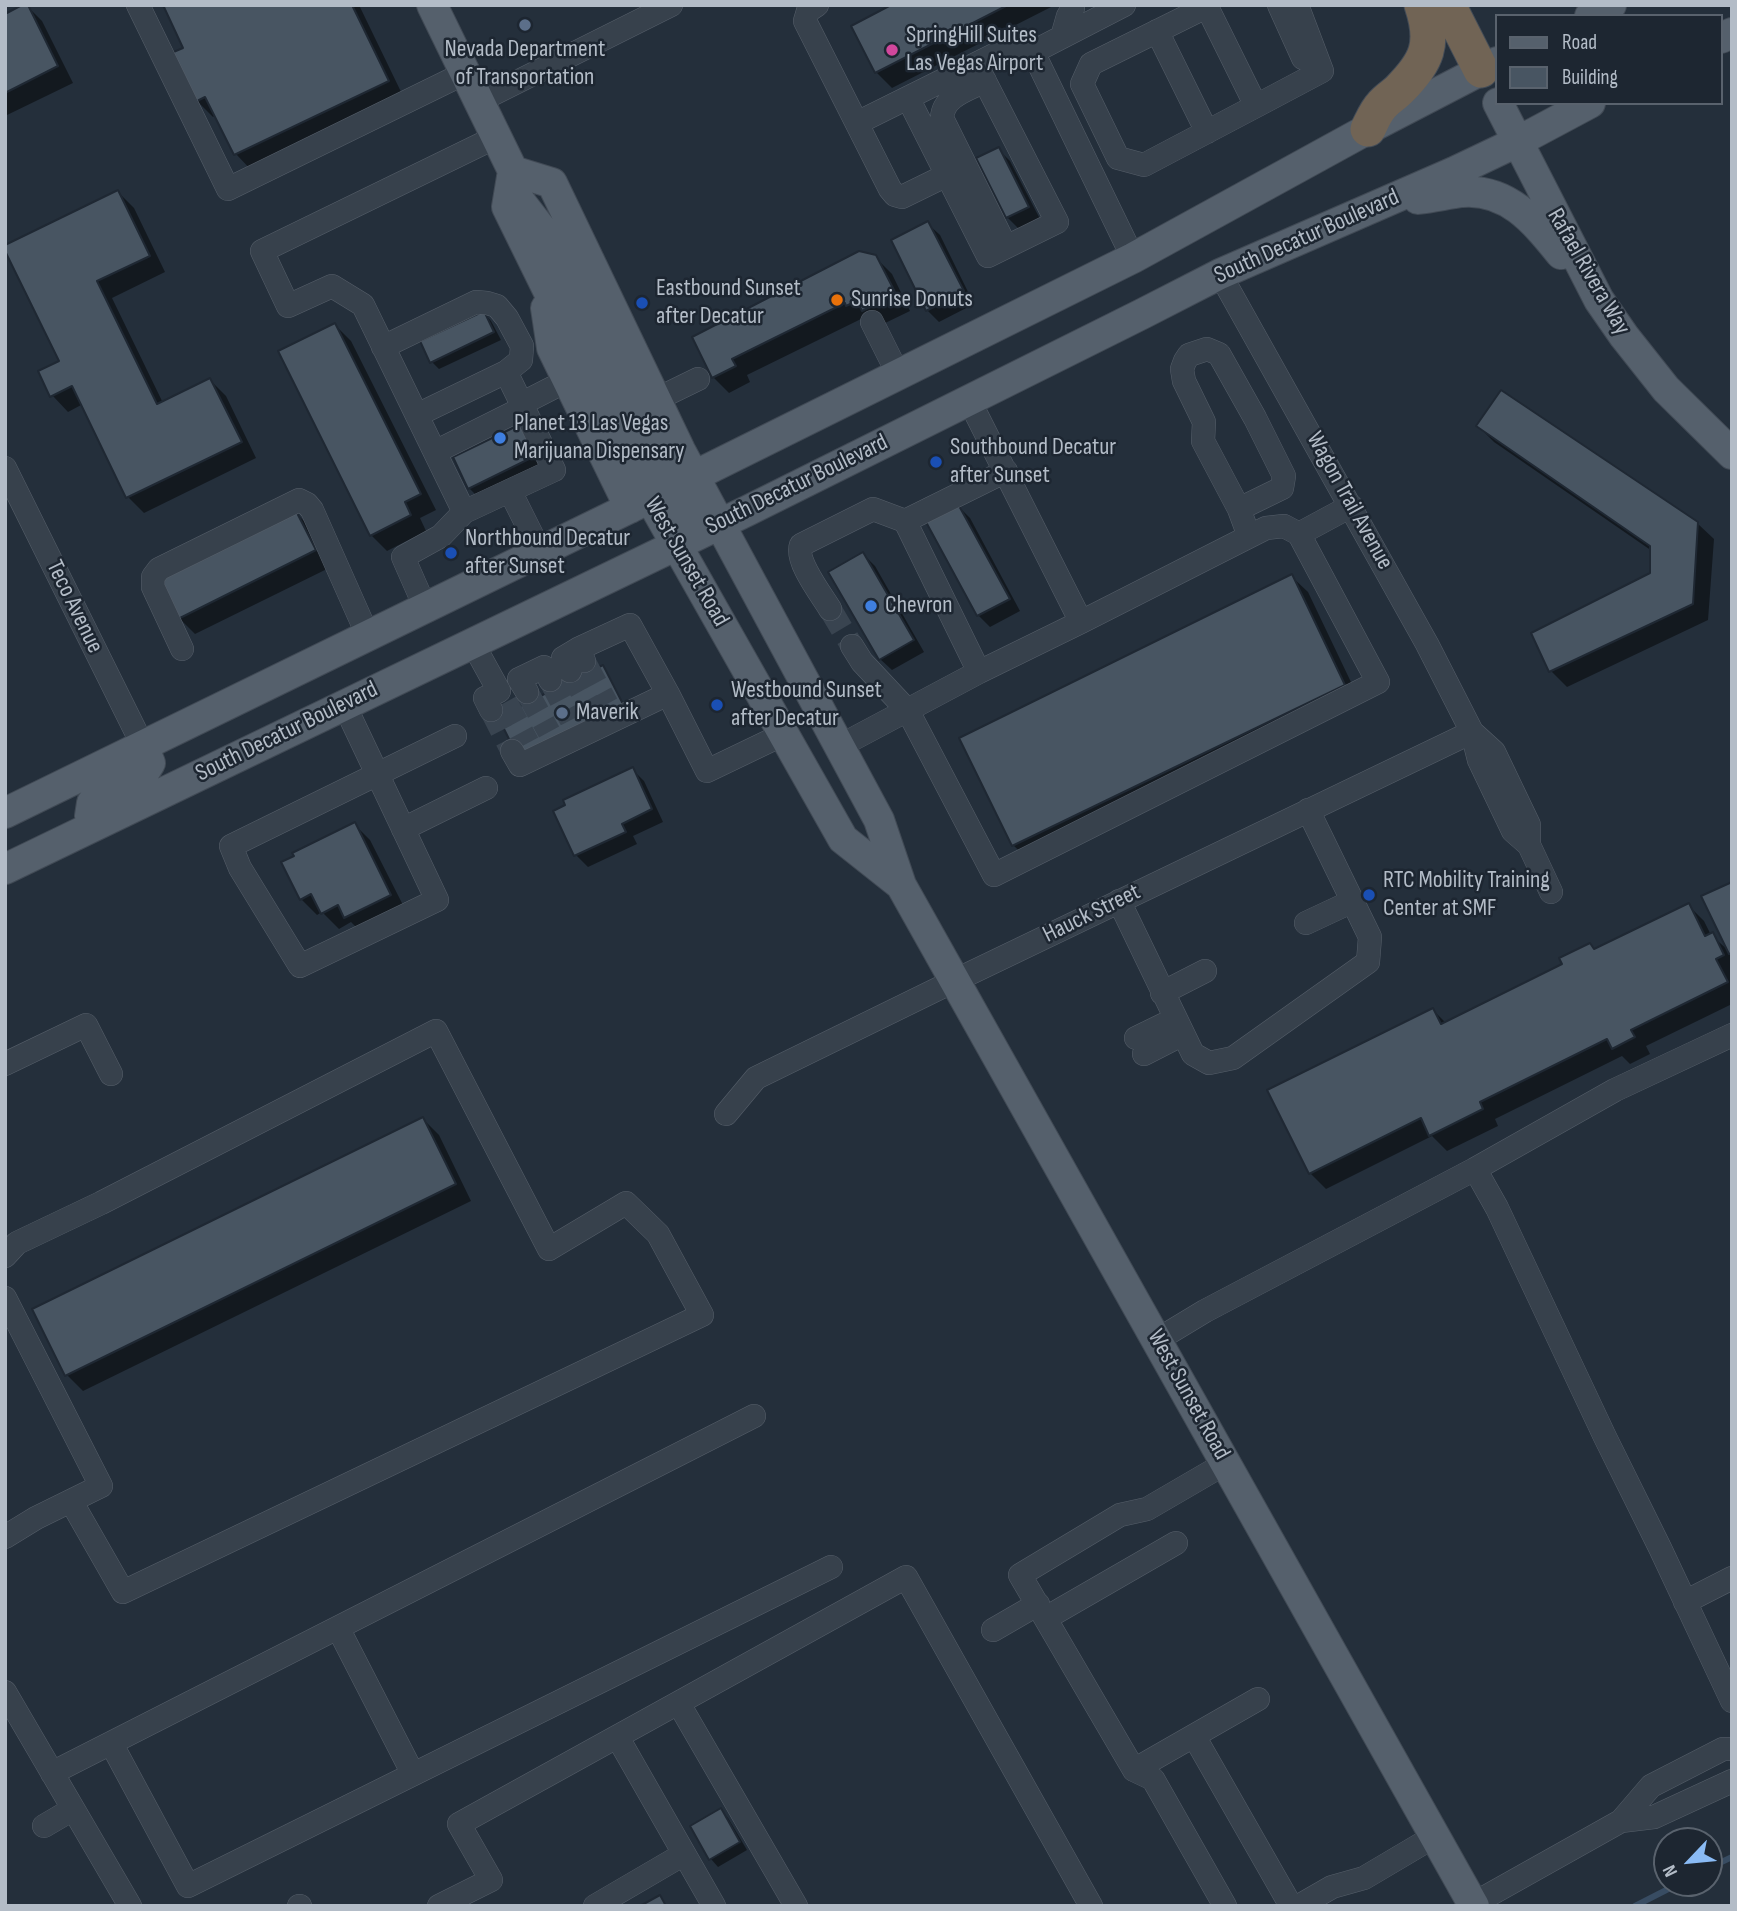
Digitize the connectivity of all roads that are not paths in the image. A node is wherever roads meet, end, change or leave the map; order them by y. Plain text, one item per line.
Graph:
1 (138, 5) edge
2 (432, 5) edge
3 (671, 5) edge
4 (817, 5) edge
5 (1124, 5) edge
6 (1279, 5) edge
7 (1297, 5) edge
8 (1422, 5) edge
9 (1448, 5) edge
10 (1611, 5) edge
11 (1210, 6) edge
12 (1073, 8) dead end
13 (1594, 14) edge
14 (1157, 31) junction
15 (1062, 37) junction
16 (1033, 52) junction
17 (1489, 66) edge
18 (981, 72) junction
19 (465, 73) junction
20 (1312, 76) junction
21 (908, 98) junction
22 (1496, 98) edge
23 (479, 101) junction
24 (1254, 102) junction
25 (1498, 105) edge
26 (1586, 105) edge
27 (857, 123) junction
28 (1368, 129) junction
29 (1207, 132) junction
30 (496, 137) junction
31 (1517, 142) junction
32 (947, 175) junction
33 (512, 180) junction
34 (1370, 208) junction
35 (1006, 247) junction
36 (1133, 258) junction
37 (1220, 274) junction
38 (542, 280) junction
39 (1599, 300) junction
40 (872, 322) dead end
41 (383, 347) junction
42 (506, 372) junction
43 (898, 374) junction
44 (698, 379) dead end
45 (568, 380) junction
46 (655, 400) junction
47 (969, 400) junction
48 (522, 406) junction
49 (417, 415) junction
50 (435, 452) junction
51 (1732, 454) edge
52 (5, 468) edge
53 (1006, 471) junction
54 (510, 491) junction
55 (661, 492) junction
56 (1351, 506) junction
57 (1239, 509) junction
58 (464, 512) junction
59 (905, 521) junction
60 (1299, 534) junction
61 (697, 535) junction
62 (1249, 536) junction
63 (540, 551) junction
64 (425, 607) junction
65 (830, 609) tunnel mouth
66 (1081, 622) junction
67 (368, 636) junction
68 (472, 642) junction
69 (852, 646) tunnel mouth
70 (183, 649) dead end
71 (979, 672) junction
72 (668, 694) junction
73 (344, 705) junction
74 (908, 711) junction
75 (1472, 732) junction
76 (784, 734) junction
77 (455, 736) dead end
78 (143, 746) junction
79 (838, 747) junction
80 (525, 750) dead end
81 (376, 774) junction
82 (486, 788) dead end
83 (1308, 810) junction
84 (5, 813) edge
85 (90, 827) junction
86 (403, 829) junction
87 (5, 869) edge
88 (901, 885) junction
89 (1551, 892) dead end
90 (1119, 901) junction
91 (1353, 901) junction
92 (1306, 923) dead end
93 (1205, 971) dead end
94 (954, 981) junction
95 (1162, 993) junction
96 (1179, 1027) junction
97 (1732, 1035) edge
98 (1140, 1046) dead end
99 (5, 1064) edge
100 (111, 1074) dead end
101 (726, 1114) dead end
102 (1475, 1169) junction
103 (5, 1256) edge
104 (5, 1298) edge
105 (1157, 1340) junction
106 (754, 1416) dead end
107 (1226, 1463) junction
108 (71, 1501) junction
109 (5, 1537) edge
110 (1176, 1543) dead end
111 (831, 1567) dead end
112 (1732, 1578) edge
113 (1685, 1602) junction
114 (1042, 1611) junction
115 (338, 1628) junction
116 (993, 1630) dead end
117 (5, 1692) edge
118 (1258, 1699) dead end
119 (1732, 1701) edge
120 (678, 1704) junction
121 (1194, 1736) junction
122 (618, 1738) junction
123 (111, 1743) junction
124 (1732, 1749) edge
125 (1134, 1770) junction
126 (52, 1773) junction
127 (413, 1774) junction
128 (1732, 1781) edge
129 (73, 1809) junction
130 (1621, 1821) junction
131 (44, 1826) dead end
132 (1435, 1836) junction
133 (684, 1854) junction
134 (1473, 1905) edge
135 (130, 1906) edge
136 (439, 1906) edge
137 (595, 1906) edge
138 (714, 1906) edge
139 (796, 1906) edge
140 (1091, 1906) edge
141 (1225, 1906) edge
142 (1291, 1906) edge
143 (1299, 1906) edge

1 - 19 street
2 - 19 main road, West Sunset Road
3 - 23 street
4 - 27 street
5 - 15 street
6 - 20 street
7 - 20 street
8 - 28 highway
9 - 17 highway
10 - 13 main road
11 - 14 street
11 - 24 street
12 - 15 street
14 - 29 street
14 - 29 street
15 - 16 street
16 - 18 street
16 - 36 street
17 - 22 main road, Rafael Rivera Way
17 - 28 main road, South Decatur Boulevard
18 - 21 street
18 - 35 street
18 - 35 street
19 - 23 main road, West Sunset Road
20 - 24 street
21 - 27 street
21 - 32 street
23 - 30 main road, West Sunset Road
24 - 29 street
25 - 31 main road, Rafael Rivera Way
26 - 31 main road, South Decatur Boulevard
27 - 32 street
28 - 36 main road, South Decatur Boulevard
30 - 33 main road, West Sunset Road
30 - 41 street
31 - 34 main road, South Decatur Boulevard
31 - 39 main road, Rafael Rivera Way
32 - 35 street
33 - 38 main road, West Sunset Road
33 - 46 main road, West Sunset Road
33 - 55 main road
34 - 37 main road, South Decatur Boulevard
34 - 39 main road
36 - 43 main road, South Decatur Boulevard
37 - 47 main road, South Decatur Boulevard
37 - 56 street, Wagon Trail Avenue
38 - 45 main road
38 - 55 main road, West Sunset Road
39 - 51 main road, Rafael Rivera Way
40 - 43 street
41 - 42 street
41 - 49 street
42 - 48 street
42 - 49 street
43 - 55 main road, South Decatur Boulevard
44 - 46 street
45 - 48 street
45 - 55 main road
46 - 55 main road, West Sunset Road
47 - 53 street
47 - 61 main road, South Decatur Boulevard
48 - 50 street
48 - 54 street
49 - 50 street
50 - 58 street
52 - 78 street, Teco Avenue
53 - 59 street
53 - 66 street
54 - 58 street
54 - 63 street
55 - 61 main road, West Sunset Road
55 - 61 main road, West Sunset Road
55 - 63 main road, South Decatur Boulevard
56 - 60 street
56 - 75 street, Wagon Trail Avenue
57 - 57 street
57 - 62 street
58 - 64 street
59 - 65 street
59 - 71 street
60 - 62 street
60 - 74 street
61 - 68 main road, South Decatur Boulevard
61 - 76 main road, West Sunset Road
61 - 79 main road, West Sunset Road
62 - 66 street
63 - 64 main road, South Decatur Boulevard
64 - 67 main road, South Decatur Boulevard
66 - 71 street
67 - 70 street
67 - 78 main road, South Decatur Boulevard
68 - 72 street
68 - 73 main road, South Decatur Boulevard
69 - 74 street
71 - 74 street
72 - 76 street
72 - 80 street
73 - 81 street
73 - 85 main road, South Decatur Boulevard
74 - 79 street
75 - 83 street, Hauck Street
75 - 89 street, Wagon Trail Avenue
76 - 88 main road, West Sunset Road
77 - 81 street
78 - 84 main road, South Decatur Boulevard
78 - 85 main road
79 - 88 main road, West Sunset Road
81 - 86 street
81 - 86 street
82 - 86 street
83 - 90 street, Hauck Street
83 - 91 street
85 - 87 main road, South Decatur Boulevard
88 - 94 main road, West Sunset Road
90 - 94 street, Hauck Street
90 - 95 street
91 - 92 street
91 - 96 street
93 - 95 street
94 - 101 street, Hauck Street
94 - 105 main road, West Sunset Road
95 - 96 street
96 - 98 street
97 - 102 street
99 - 100 street
102 - 105 street
102 - 113 street
103 - 108 street
104 - 108 street
105 - 107 main road, West Sunset Road
106 - 115 street
107 - 114 street
107 - 132 main road, West Sunset Road
108 - 109 street
110 - 114 street
111 - 127 street
112 - 113 street
113 - 119 street
114 - 116 street
114 - 125 street
115 - 123 street
115 - 127 street
117 - 126 street
118 - 121 street
120 - 122 street
120 - 139 street
120 - 140 street
121 - 125 street
121 - 142 street
122 - 133 street
122 - 136 street
123 - 126 street
123 - 127 street
124 - 130 street
125 - 141 street
126 - 129 street
128 - 130 street
129 - 131 street
129 - 135 street
130 - 134 street
132 - 134 main road, West Sunset Road
132 - 143 street
133 - 137 street
133 - 138 street

